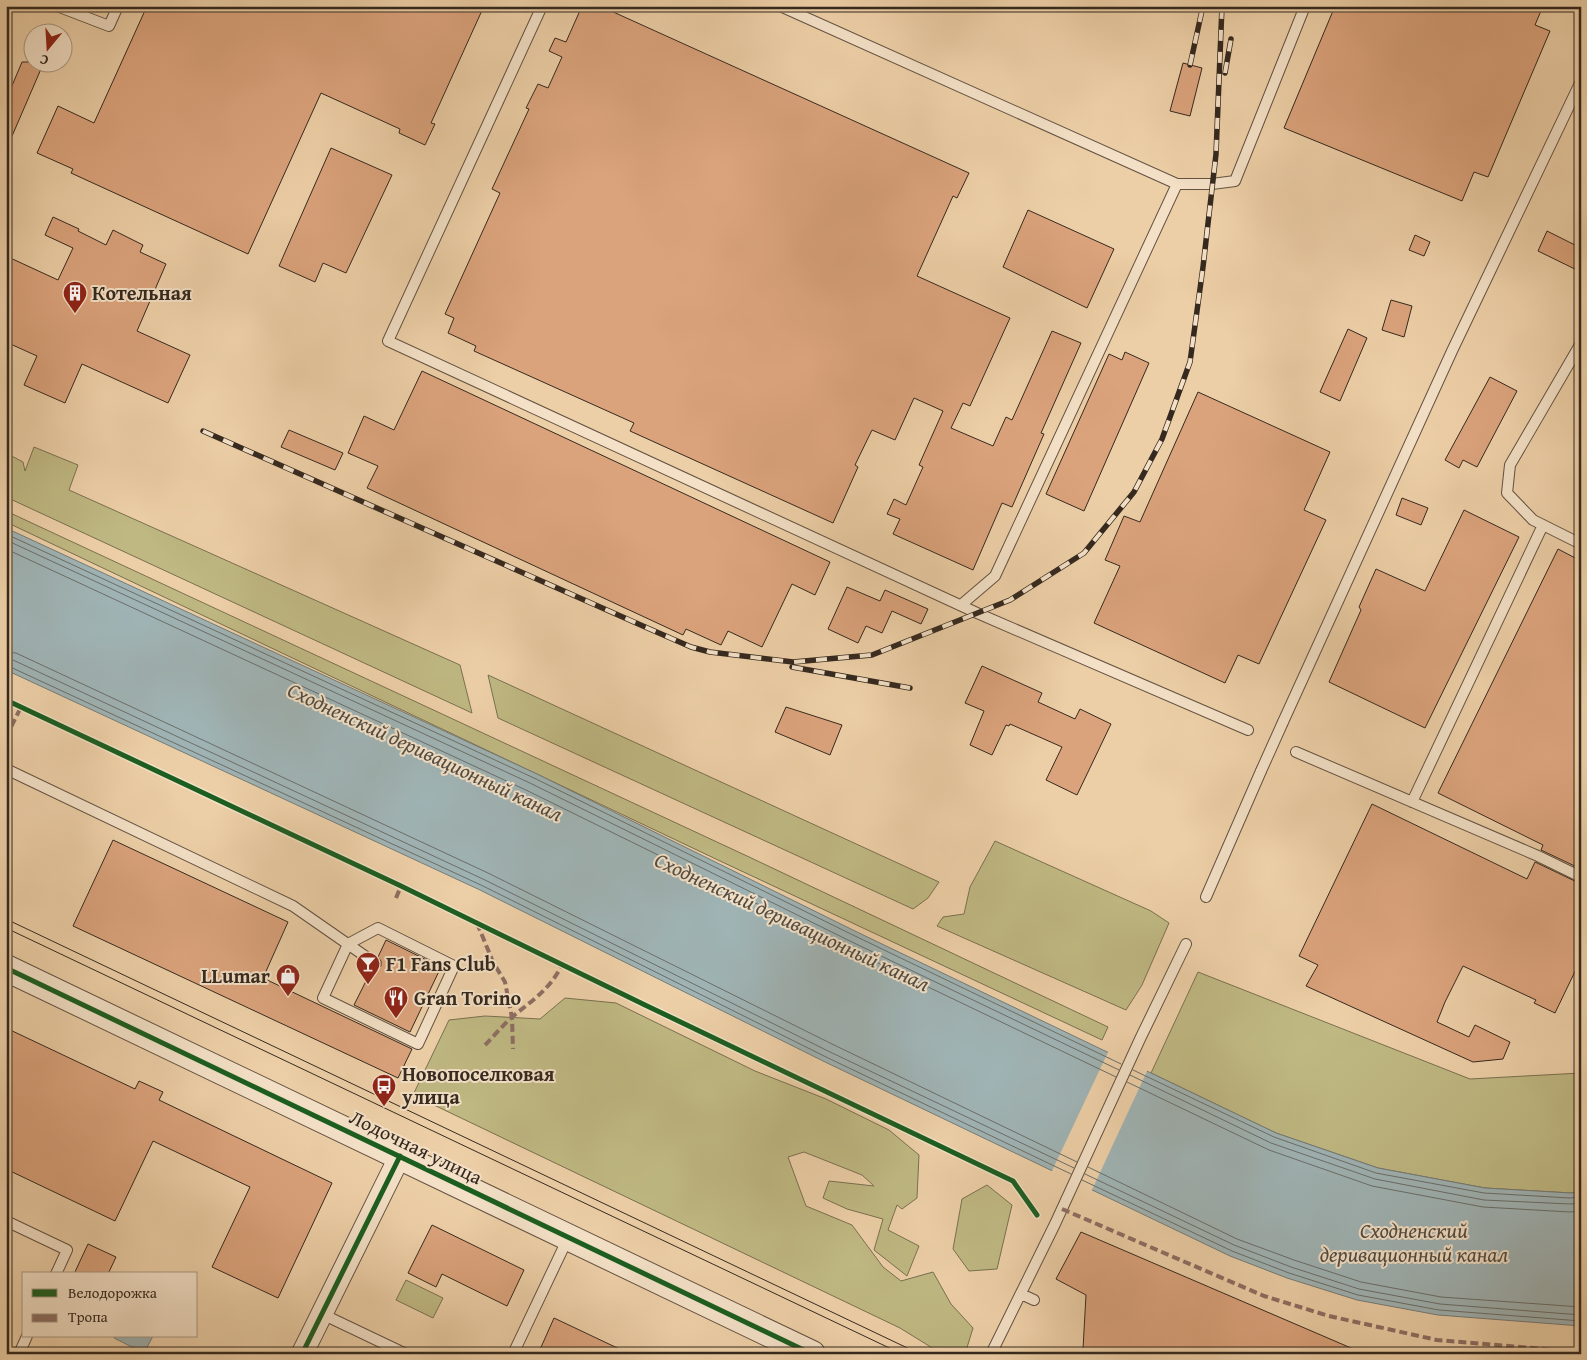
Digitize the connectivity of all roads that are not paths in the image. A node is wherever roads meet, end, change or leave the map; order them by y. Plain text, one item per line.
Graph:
1 (56, 6) edge
2 (118, 6) edge
3 (542, 6) edge
4 (780, 6) edge
5 (1305, 6) edge
6 (1581, 81) edge
7 (1178, 184) junction
8 (1581, 343) edge
9 (1543, 525) junction
10 (1581, 544) edge
11 (961, 605) junction
12 (1248, 730) dead end
13 (1296, 752) dead end
14 (6, 769) edge
15 (1412, 802) junction
16 (1581, 876) edge
17 (1206, 897) dead end
18 (348, 944) junction
19 (1186, 944) dead end
20 (375, 963) dead end
21 (6, 968) edge
22 (430, 990) dead end
23 (440, 996) junction
24 (400, 1156) junction
25 (6, 1221) edge
26 (568, 1238) junction
27 (57, 1272) edge
28 (1021, 1294) junction
29 (1034, 1300) dead end
30 (322, 1314) junction
31 (26, 1338) edge
32 (18, 1354) edge
33 (302, 1354) edge
34 (406, 1354) edge
35 (513, 1354) edge
36 (812, 1354) edge
37 (991, 1354) edge

1 - 2 lane
3 - 11 lane
4 - 7 lane
5 - 7 lane
6 - 17 lane, bridge
7 - 11 lane
8 - 9 lane
9 - 10 lane
9 - 15 lane
11 - 12 lane
13 - 15 lane
14 - 18 lane
15 - 16 lane
18 - 20 lane
18 - 23 lane
18 - 23 lane
19 - 28 lane
21 - 24 street, Лодочная улица
22 - 23 lane
24 - 26 street, Лодочная улица
24 - 30 street
25 - 27 lane
26 - 35 lane
26 - 36 street, Лодочная улица
28 - 29 lane
28 - 37 lane
30 - 33 street
30 - 34 lane
31 - 32 lane

